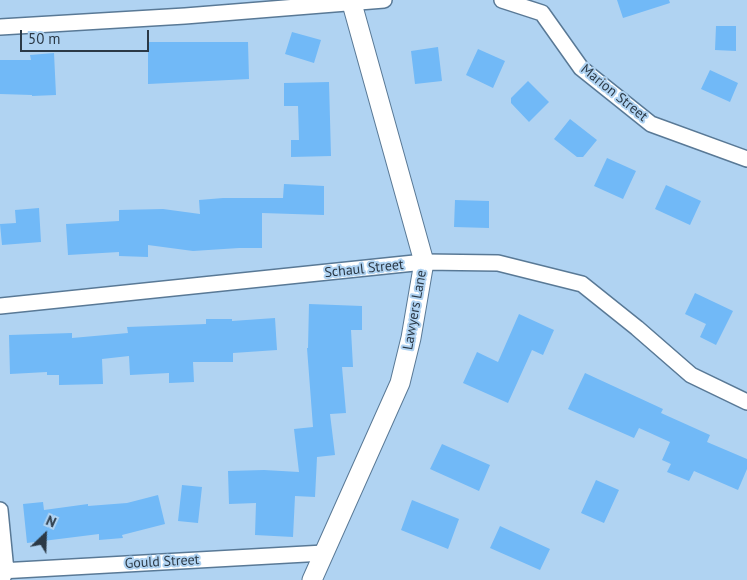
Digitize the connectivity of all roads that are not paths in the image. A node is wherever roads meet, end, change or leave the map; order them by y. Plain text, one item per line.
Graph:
1 (384, 0) edge
2 (502, 0) edge
3 (351, 2) edge
4 (540, 7) edge
5 (0, 26) edge
6 (747, 159) edge
7 (424, 262) junction
8 (0, 306) edge
9 (747, 402) edge
10 (0, 510) edge
11 (324, 553) junction
12 (2, 574) edge
13 (312, 580) edge

1 - 3 street
2 - 4 street, Marion Street
3 - 5 street
3 - 7 street, Lawyers Lane
4 - 6 street, Marion Street
7 - 8 street, Schaul Street
7 - 9 street, Schaul Street
7 - 11 street, Lawyers Lane
10 - 12 street
11 - 12 street, Gould Street
11 - 13 street, Lawyers Lane

